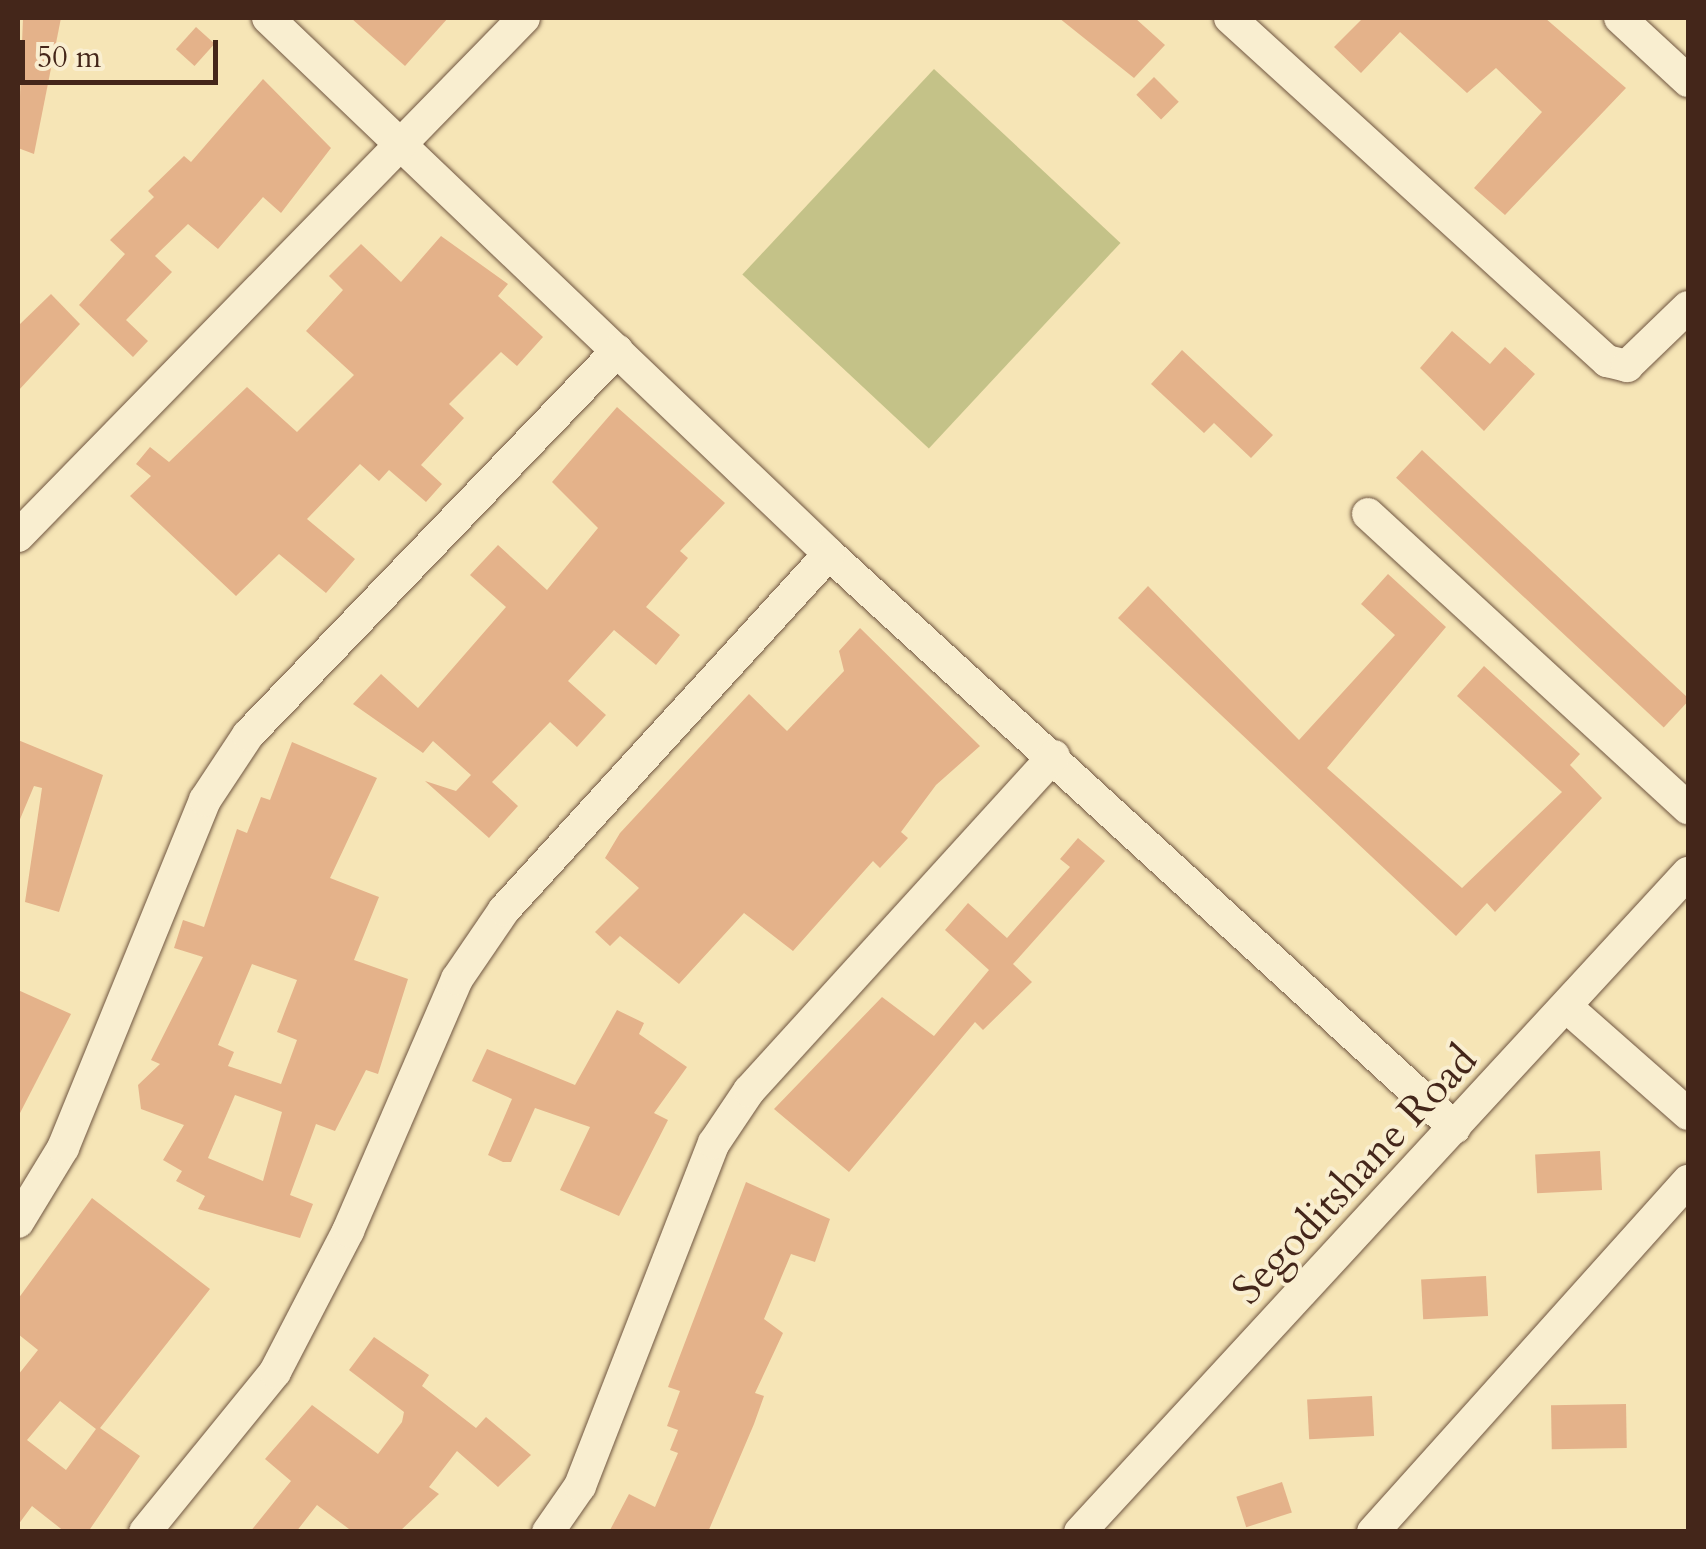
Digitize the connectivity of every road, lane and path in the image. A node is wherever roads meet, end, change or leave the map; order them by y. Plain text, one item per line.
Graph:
1 (268, 18) edge
2 (524, 18) edge
3 (1230, 18) edge
4 (1620, 18) edge
5 (1688, 81) edge
6 (398, 140) junction
7 (1688, 307) edge
8 (617, 350) junction
9 (1368, 514) dead end
10 (18, 536) edge
11 (829, 554) junction
12 (1054, 756) junction
13 (1688, 808) edge
14 (1688, 873) edge
15 (1569, 1008) junction
16 (1688, 1114) edge
17 (1455, 1128) junction
18 (1688, 1181) edge
19 (18, 1222) edge
20 (144, 1532) edge
21 (548, 1532) edge
22 (1080, 1532) edge
23 (1372, 1532) edge

1 - 6 street
2 - 6 street
3 - 7 street
4 - 5 street
6 - 8 street
6 - 10 street
8 - 11 street
8 - 19 street
9 - 13 street
11 - 12 street
11 - 20 street
12 - 17 street
12 - 21 street
14 - 15 street, Segoditshane Road
15 - 16 street
15 - 17 street, Segoditshane Road
17 - 22 street, Segoditshane Road
18 - 23 street

